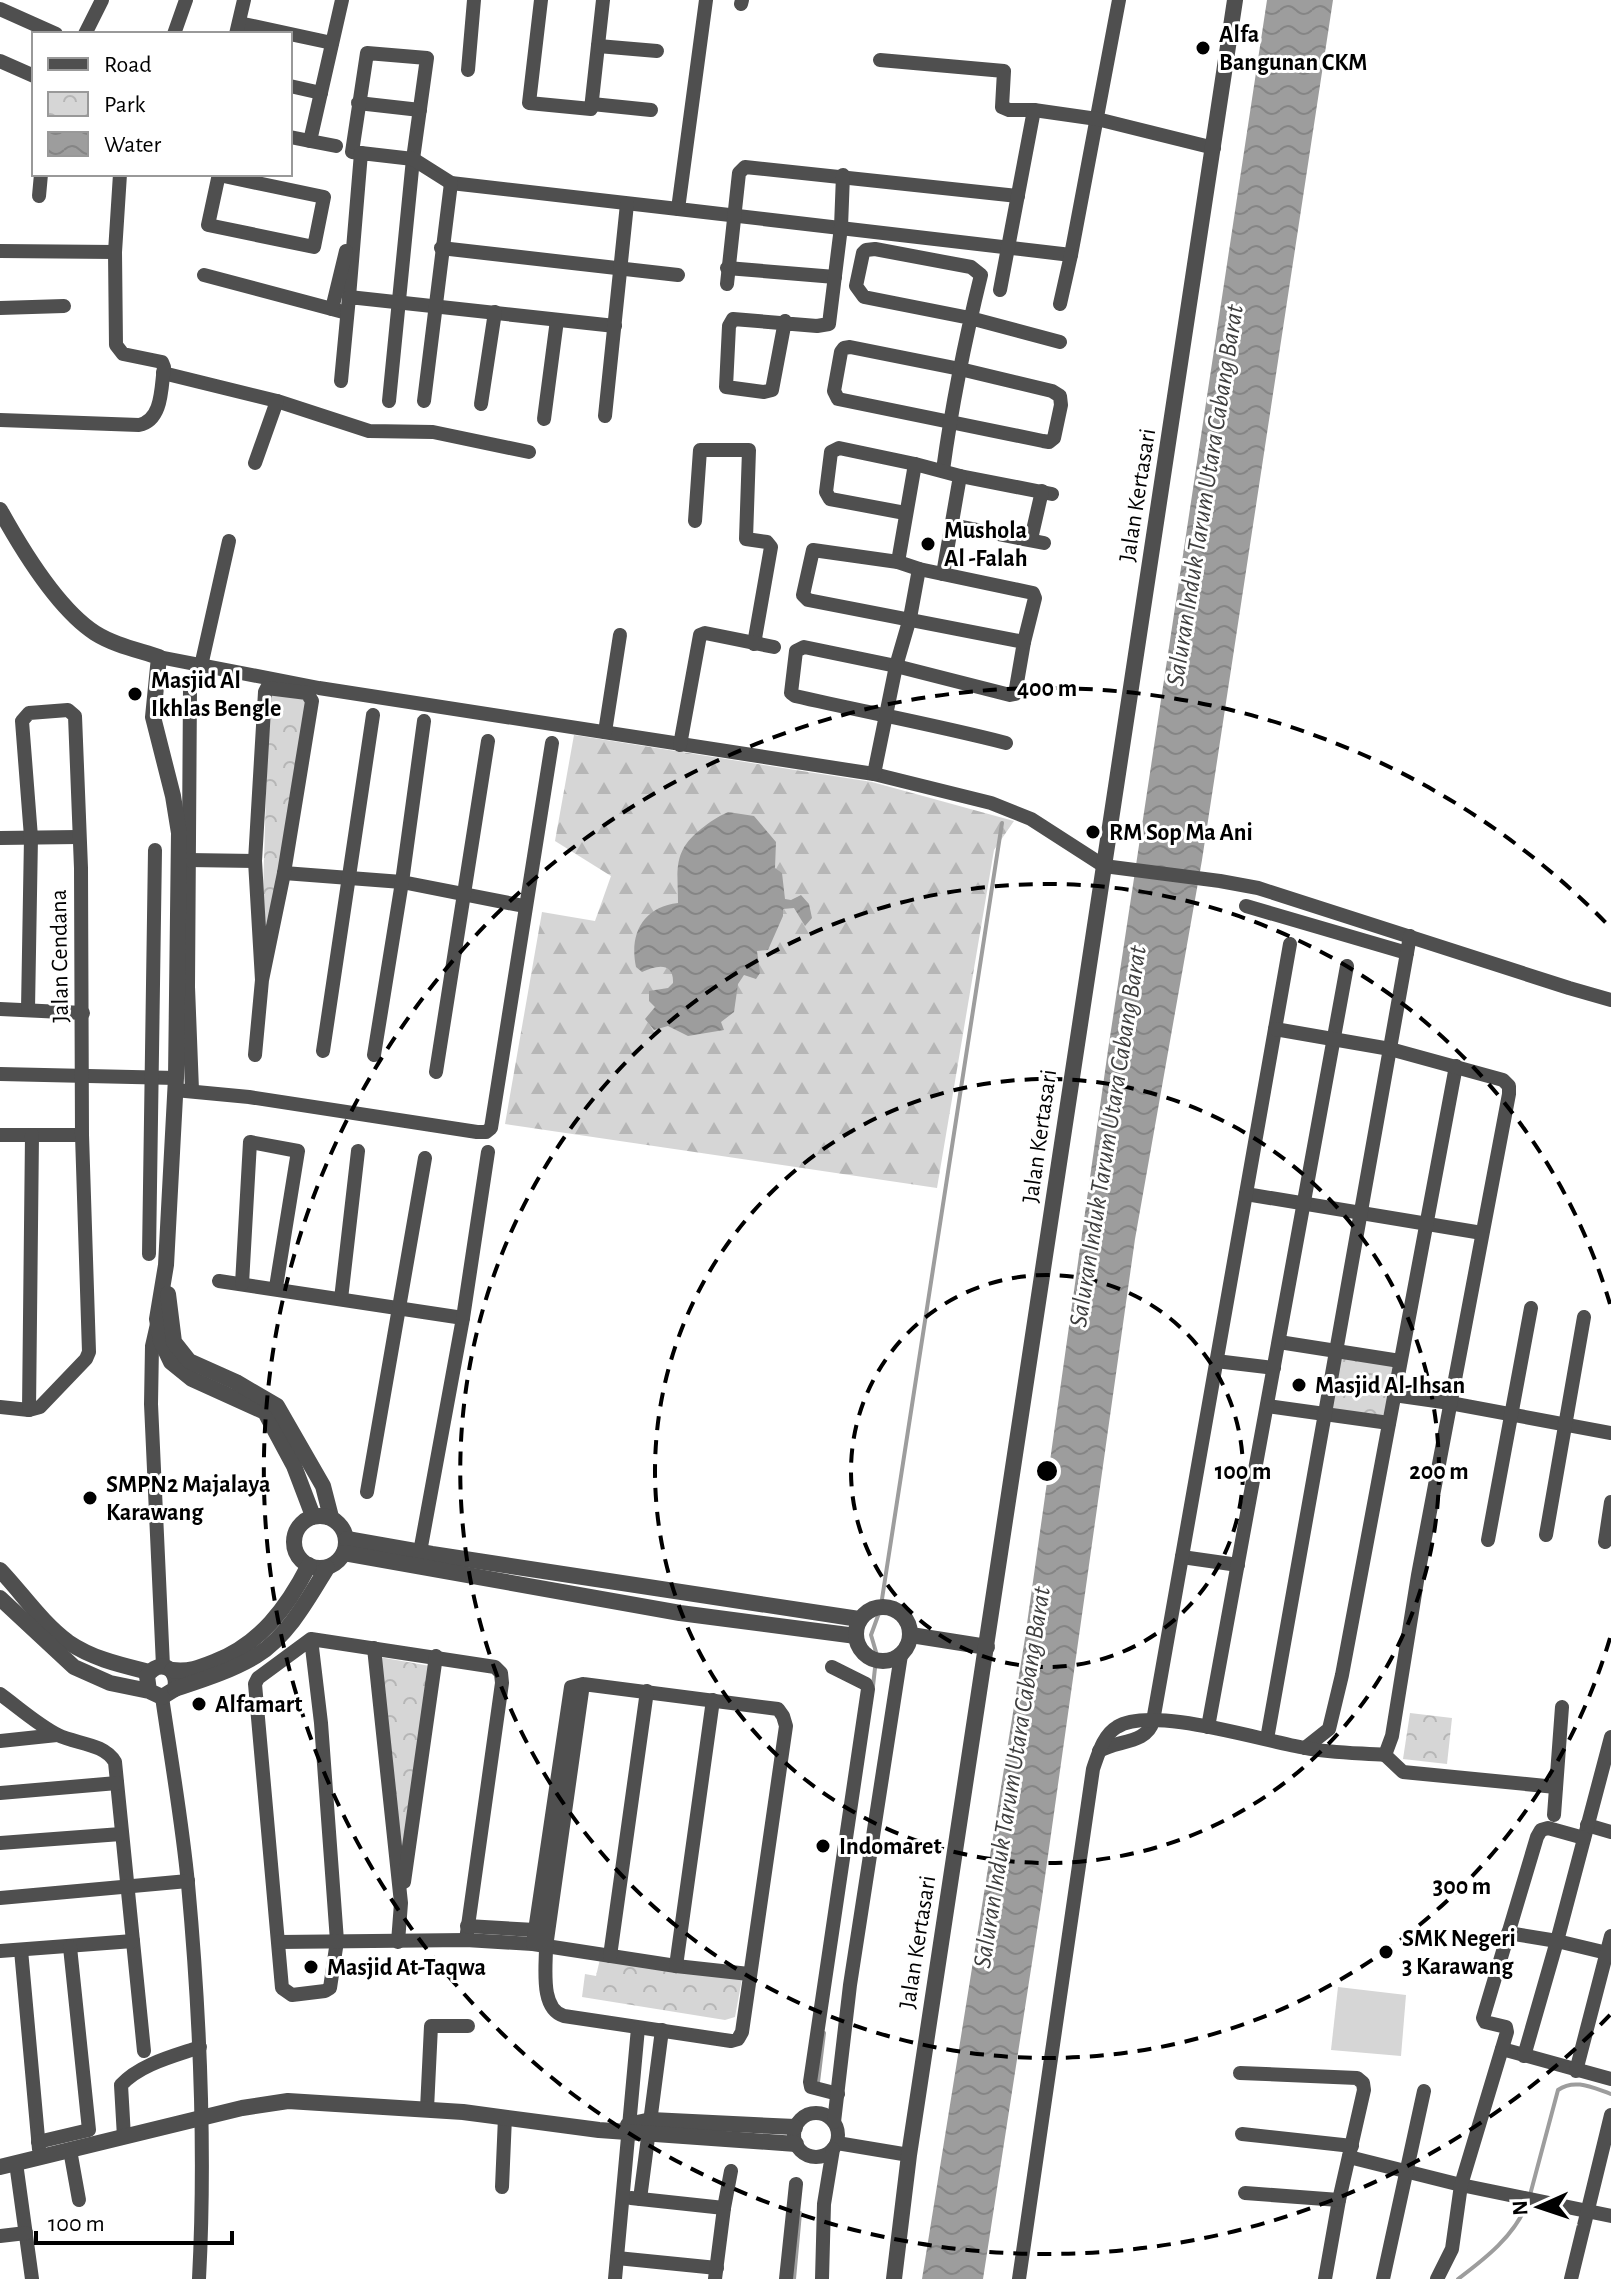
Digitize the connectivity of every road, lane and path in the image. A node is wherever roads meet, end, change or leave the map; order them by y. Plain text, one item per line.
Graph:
1 (102, 0) edge
2 (186, 0) edge
3 (244, 0) edge
4 (342, 0) edge
5 (474, 0) edge
6 (541, 0) edge
7 (603, 0) edge
8 (706, 0) edge
9 (1119, 0) edge
10 (1235, 0) edge
11 (0, 9) edge
12 (237, 28) edge
13 (52, 32) edge
14 (86, 32) edge
15 (175, 32) edge
16 (262, 32) edge
17 (292, 37) edge
18 (332, 43) junction
19 (598, 46) junction
20 (657, 51) dead end
21 (880, 60) dead end
22 (0, 61) edge
23 (468, 70) dead end
24 (32, 75) edge
25 (292, 86) edge
26 (321, 93) junction
27 (358, 103) junction
28 (592, 104) junction
29 (420, 110) junction
30 (651, 110) dead end
31 (1034, 110) junction
32 (1097, 119) junction
33 (292, 137) edge
34 (310, 141) junction
35 (336, 146) dead end
36 (1214, 148) junction
37 (361, 153) junction
38 (413, 159) junction
39 (843, 175) junction
40 (41, 176) edge
41 (120, 176) edge
42 (219, 176) edge
43 (224, 176) edge
44 (451, 183) junction
45 (39, 196) dead end
46 (358, 196) junction
47 (1018, 196) junction
48 (627, 204) junction
49 (678, 209) junction
50 (734, 216) junction
51 (841, 227) junction
52 (1009, 246) junction
53 (441, 248) junction
54 (0, 251) edge
55 (115, 252) junction
56 (1071, 255) junction
57 (727, 268) junction
58 (620, 269) junction
59 (204, 275) dead end
60 (678, 275) dead end
61 (835, 277) junction
62 (727, 284) dead end
63 (1000, 290) dead end
64 (349, 297) junction
65 (400, 303) junction
66 (1060, 304) dead end
67 (64, 306) dead end
68 (436, 306) junction
69 (0, 308) edge
70 (332, 309) junction
71 (495, 312) junction
72 (347, 313) junction
73 (970, 318) junction
74 (557, 320) junction
75 (785, 321) junction
76 (615, 326) junction
77 (1060, 342) dead end
78 (960, 369) junction
79 (163, 373) junction
80 (341, 381) dead end
81 (277, 401) junction
82 (389, 401) dead end
83 (424, 401) dead end
84 (481, 404) dead end
85 (605, 416) dead end
86 (544, 419) dead end
87 (0, 420) edge
88 (949, 422) junction
89 (529, 452) dead end
90 (255, 463) dead end
91 (915, 464) junction
92 (943, 470) junction
93 (960, 476) junction
94 (0, 510) edge
95 (905, 513) junction
96 (695, 521) dead end
97 (952, 525) junction
98 (229, 541) dead end
99 (898, 562) junction
100 (919, 569) junction
101 (943, 574) junction
102 (910, 618) junction
103 (620, 635) dead end
104 (1024, 642) junction
105 (754, 644) junction
106 (774, 647) dead end
107 (159, 657) junction
108 (201, 666) junction
109 (896, 666) junction
110 (190, 688) dead end
111 (373, 715) dead end
112 (887, 718) junction
113 (424, 721) dead end
114 (605, 732) junction
115 (488, 741) dead end
116 (552, 743) dead end
117 (1006, 743) dead end
118 (680, 745) junction
119 (874, 774) junction
120 (31, 837) junction
121 (78, 837) junction
122 (0, 838) edge
123 (155, 850) dead end
124 (188, 860) junction
125 (255, 861) junction
126 (1104, 866) junction
127 (284, 873) junction
128 (349, 877) junction
129 (402, 882) junction
130 (465, 894) junction
131 (524, 906) junction
132 (1246, 906) dead end
133 (1410, 936) junction
134 (1290, 944) dead end
135 (1407, 953) junction
136 (1347, 966) dead end
137 (262, 980) junction
138 (1611, 1000) edge
139 (0, 1009) edge
140 (28, 1009) junction
141 (83, 1013) junction
142 (1275, 1029) junction
143 (1334, 1038) junction
144 (1390, 1049) junction
145 (323, 1051) dead end
146 (255, 1055) dead end
147 (374, 1055) dead end
148 (1456, 1066) junction
149 (436, 1072) dead end
150 (0, 1074) edge
151 (81, 1074) junction
152 (151, 1076) junction
153 (181, 1086) junction
154 (0, 1135) edge
155 (32, 1135) junction
156 (82, 1135) junction
157 (358, 1151) dead end
158 (488, 1152) dead end
159 (425, 1158) dead end
160 (1246, 1194) junction
161 (1304, 1202) junction
162 (1361, 1212) junction
163 (1426, 1223) junction
164 (1482, 1233) junction
165 (149, 1254) dead end
166 (166, 1265) junction
167 (219, 1281) dead end
168 (242, 1284) junction
169 (276, 1287) junction
170 (341, 1299) junction
171 (398, 1308) junction
172 (1531, 1308) dead end
173 (1584, 1317) dead end
174 (463, 1318) junction
175 (157, 1319) junction
176 (1279, 1342) junction
177 (1336, 1351) junction
178 (1216, 1361) junction
179 (1400, 1361) junction
180 (1274, 1368) junction
181 (1394, 1395) junction
182 (1450, 1403) junction
183 (1267, 1406) junction
184 (0, 1407) edge
185 (29, 1410) junction
186 (1510, 1413) junction
187 (1325, 1414) junction
188 (1389, 1423) junction
189 (1567, 1424) junction
190 (1611, 1433) edge
191 (367, 1492) dead end
192 (1611, 1502) edge
193 (313, 1516) junction
194 (331, 1517) junction
195 (1546, 1535) dead end
196 (1488, 1540) dead end
197 (1605, 1542) dead end
198 (346, 1546) junction
199 (420, 1552) junction
200 (1182, 1557) junction
201 (309, 1565) junction
202 (1238, 1565) junction
203 (327, 1568) junction
204 (0, 1570) edge
205 (0, 1598) edge
206 (750, 1603) junction
207 (748, 1621) junction
208 (857, 1627) junction
209 (911, 1635) junction
210 (311, 1639) junction
211 (987, 1647) junction
212 (374, 1648) junction
213 (901, 1655) junction
214 (436, 1656) junction
215 (832, 1667) dead end
216 (161, 1669) junction
217 (647, 1691) junction
218 (162, 1692) junction
219 (0, 1694) edge
220 (713, 1700) junction
221 (1562, 1707) dead end
222 (1153, 1721) junction
223 (1208, 1727) junction
224 (861, 1730) junction
225 (888, 1733) junction
226 (57, 1735) junction
227 (1611, 1737) edge
228 (1267, 1739) junction
229 (0, 1741) edge
230 (1305, 1748) junction
231 (1385, 1755) junction
232 (117, 1783) junction
233 (1556, 1787) junction
234 (0, 1793) edge
235 (1554, 1815) dead end
236 (1585, 1831) junction
237 (1611, 1832) edge
238 (847, 1833) junction
239 (121, 1834) junction
240 (873, 1835) junction
241 (0, 1843) edge
242 (188, 1881) junction
243 (126, 1886) junction
244 (0, 1898) edge
245 (401, 1903) junction
246 (467, 1933) junction
247 (1508, 1933) junction
248 (1611, 1936) edge
249 (133, 1941) junction
250 (337, 1941) junction
251 (538, 1941) junction
252 (1557, 1941) junction
253 (279, 1942) junction
254 (398, 1942) junction
255 (70, 1947) junction
256 (21, 1950) junction
257 (0, 1951) edge
258 (1609, 1953) edge
259 (610, 1956) junction
260 (676, 1966) junction
261 (749, 1974) junction
262 (825, 1979) junction
263 (850, 1985) junction
264 (468, 2026) dead end
265 (638, 2028) junction
266 (662, 2030) junction
267 (200, 2047) junction
268 (1502, 2049) junction
269 (144, 2051) dead end
270 (1524, 2056) junction
271 (1576, 2071) junction
272 (1240, 2073) dead end
273 (1611, 2079) edge
274 (1424, 2091) dead end
275 (838, 2094) junction
276 (427, 2109) junction
277 (1611, 2115) edge
278 (505, 2117) junction
279 (203, 2120) junction
280 (834, 2122) junction
281 (651, 2126) junction
282 (630, 2128) junction
283 (1242, 2134) dead end
284 (795, 2136) junction
285 (124, 2137) junction
286 (835, 2146) junction
287 (39, 2149) junction
288 (70, 2150) junction
289 (1350, 2152) junction
290 (909, 2155) junction
291 (8, 2165) edge
292 (731, 2171) dead end
293 (1407, 2171) junction
294 (796, 2184) dead end
295 (1461, 2185) junction
296 (502, 2187) dead end
297 (1245, 2193) dead end
298 (622, 2198) junction
299 (640, 2199) junction
300 (79, 2200) dead end
301 (1339, 2200) junction
302 (794, 2201) junction
303 (824, 2204) junction
304 (724, 2208) junction
305 (1588, 2211) junction
306 (1611, 2216) edge
307 (26, 2233) junction
308 (0, 2236) edge
309 (617, 2258) junction
310 (716, 2273) edge
311 (32, 2279) edge
312 (199, 2279) edge
313 (615, 2279) edge
314 (786, 2279) edge
315 (822, 2279) edge
316 (894, 2279) edge
317 (1019, 2279) edge
318 (1325, 2279) edge
319 (1383, 2279) edge
320 (1437, 2279) edge
321 (1571, 2279) edge

1 - 14 street
2 - 15 street
3 - 12 street
4 - 18 street
5 - 23 street
6 - 28 street
7 - 19 street
8 - 49 street
9 - 32 street
10 - 36 street, Jalan Kertasari
11 - 13 street
12 - 16 street
17 - 18 street
18 - 26 street
19 - 20 street
19 - 28 street
21 - 31 street
22 - 24 street
25 - 26 street
26 - 34 street
27 - 29 street
27 - 29 street
27 - 37 street
28 - 30 street
29 - 38 street
31 - 32 street
31 - 47 street
32 - 36 street
32 - 56 street
33 - 34 street
34 - 35 street
36 - 126 street, Jalan Kertasari
37 - 38 street
37 - 46 street
38 - 44 street
38 - 65 street
39 - 47 street
39 - 50 street
39 - 51 street
40 - 45 street
41 - 55 street
42 - 43 street
44 - 48 street
44 - 53 street
46 - 64 street
46 - 70 street
47 - 52 street
48 - 49 street
48 - 58 street
49 - 50 street
50 - 51 street
50 - 57 street
51 - 52 street
51 - 61 street
52 - 56 street
52 - 63 street
53 - 58 street
53 - 68 street
54 - 55 street
55 - 79 street
56 - 66 street
57 - 61 street
57 - 62 street
58 - 60 street
58 - 76 street
59 - 70 street
61 - 75 street
64 - 65 street
64 - 72 street
65 - 68 street
65 - 82 street
67 - 69 street
68 - 71 street
68 - 83 street
70 - 72 street
71 - 74 street
71 - 84 street
72 - 80 street
73 - 73 street
73 - 77 street
73 - 78 street
74 - 76 street
74 - 86 street
75 - 75 street
76 - 85 street
78 - 88 street
78 - 88 street
78 - 88 street
79 - 81 street
79 - 87 street
81 - 89 street
81 - 90 street
88 - 92 street
91 - 92 street
91 - 95 street
91 - 95 street
92 - 93 street
93 - 97 street
93 - 97 street
94 - 107 street
95 - 99 street
96 - 105 street
97 - 101 street
98 - 108 street
99 - 100 street
99 - 102 street
100 - 101 street
100 - 102 street
101 - 104 street
102 - 104 street
102 - 109 street
103 - 114 street
104 - 109 street
105 - 106 street
105 - 118 street
107 - 108 street
107 - 153 street
108 - 114 street
109 - 112 street
109 - 112 street
110 - 124 street
111 - 128 street
112 - 117 street
112 - 119 street
113 - 129 street
114 - 118 street
115 - 130 street
116 - 131 street
118 - 119 street
119 - 126 street
120 - 121 street
120 - 121 street, Jalan Cendana
120 - 122 street
120 - 140 street, Jalan Cendana
121 - 141 street, Jalan Cendana
123 - 152 street
124 - 125 street
124 - 153 street
125 - 127 street
125 - 137 street
126 - 133 street
126 - 211 street, Jalan Kertasari
127 - 128 street
127 - 137 street
128 - 129 street
128 - 145 street
129 - 130 street
129 - 147 street
130 - 131 street
130 - 149 street
131 - 153 street
132 - 135 street
133 - 135 street
133 - 138 street
134 - 142 street
135 - 144 street
136 - 143 street
137 - 146 street
139 - 140 street
140 - 141 street
141 - 151 street, Jalan Cendana
142 - 143 street
142 - 160 street
143 - 144 street
143 - 161 street
144 - 148 street
144 - 162 street
148 - 163 street
148 - 164 street
150 - 151 street
151 - 152 street
151 - 156 street, Jalan Cendana
152 - 153 street
152 - 165 street
153 - 166 street
154 - 155 street
155 - 156 street
155 - 185 street
156 - 185 street, Jalan Cendana
157 - 170 street
158 - 174 street
159 - 171 street
160 - 161 street
160 - 178 street
161 - 162 street
161 - 176 street
162 - 163 street
162 - 177 street
163 - 164 street
163 - 179 street
164 - 182 street
166 - 175 street
166 - 194 street
167 - 168 street
168 - 169 street
168 - 169 street
169 - 170 street
170 - 171 street
171 - 174 street
171 - 191 street
172 - 186 street
173 - 189 street
174 - 199 street
175 - 193 street
175 - 216 street
176 - 177 street
176 - 180 street
177 - 179 street
177 - 187 street
178 - 180 street
178 - 200 street
179 - 181 street
180 - 183 street
181 - 182 street
181 - 188 street
182 - 186 street
182 - 231 street
183 - 187 street
183 - 202 street
184 - 185 street
186 - 189 street
186 - 196 street
187 - 188 street
187 - 228 street
188 - 230 street
189 - 190 street
189 - 195 street
192 - 197 street
193 - 194 street
193 - 201 street
194 - 198 street
198 - 199 street
198 - 203 street
198 - 207 street
199 - 206 street
200 - 202 street
200 - 222 street
201 - 203 street
201 - 216 street
202 - 223 street
203 - 218 street
204 - 216 street
205 - 218 street
206 - 207 street
206 - 208 street
207 - 208 street
208 - 209 street
208 - 213 street
209 - 211 street
209 - 213 street
210 - 212 street
210 - 250 street
210 - 253 street
211 - 290 street, Jalan Kertasari
212 - 214 street
212 - 245 street
213 - 225 street
214 - 245 street
214 - 246 street
215 - 224 street
216 - 218 street
216 - 218 street
217 - 220 street
217 - 251 street
217 - 259 street
218 - 242 street
219 - 226 street
220 - 260 street
220 - 261 street
221 - 233 street
222 - 223 street
222 - 317 street
223 - 228 street
224 - 225 street
224 - 238 street
225 - 240 street
226 - 229 street
226 - 232 street
227 - 236 street
228 - 230 street
230 - 231 street
231 - 233 street
232 - 234 street
232 - 239 street
233 - 235 street
236 - 237 street
236 - 247 street
236 - 252 street
238 - 240 street
238 - 262 street
239 - 241 street
239 - 243 street
240 - 263 street
242 - 243 street
242 - 267 street
243 - 244 street
243 - 249 street
245 - 254 street
246 - 251 street
246 - 254 street
247 - 252 street
247 - 268 street
248 - 258 street
249 - 255 street
249 - 269 street
250 - 253 street
250 - 253 street
250 - 254 street
251 - 259 street
251 - 265 street
252 - 258 street
252 - 270 street
255 - 256 street
255 - 287 street
256 - 257 street
256 - 287 street
258 - 271 street
259 - 260 street
260 - 261 street
261 - 266 street
262 - 263 street
262 - 275 street
263 - 275 street
264 - 276 street
265 - 266 street
265 - 282 street
266 - 281 street
267 - 279 street
267 - 285 street
268 - 270 street
268 - 295 street
270 - 271 street
271 - 273 street
272 - 289 street
274 - 293 street
275 - 280 street
276 - 278 street
276 - 279 street
277 - 305 street
278 - 282 street
278 - 296 street
279 - 285 street
279 - 312 street
280 - 284 street
280 - 286 street
281 - 282 street
281 - 284 street
281 - 299 street
282 - 298 street
283 - 289 street
284 - 286 street
285 - 288 street
286 - 290 street
286 - 303 street
287 - 288 street
287 - 291 street
288 - 300 street
289 - 293 street
289 - 301 street
290 - 316 street, Jalan Kertasari
291 - 307 street
292 - 304 street
293 - 295 street
293 - 319 street
294 - 302 street
295 - 305 street
295 - 320 street
297 - 301 street
298 - 299 street
298 - 309 street
299 - 304 street
301 - 318 street
302 - 303 street
302 - 314 street
303 - 315 street
304 - 310 street
305 - 306 street
305 - 321 street
307 - 308 street
307 - 311 street
309 - 310 street
309 - 313 street

